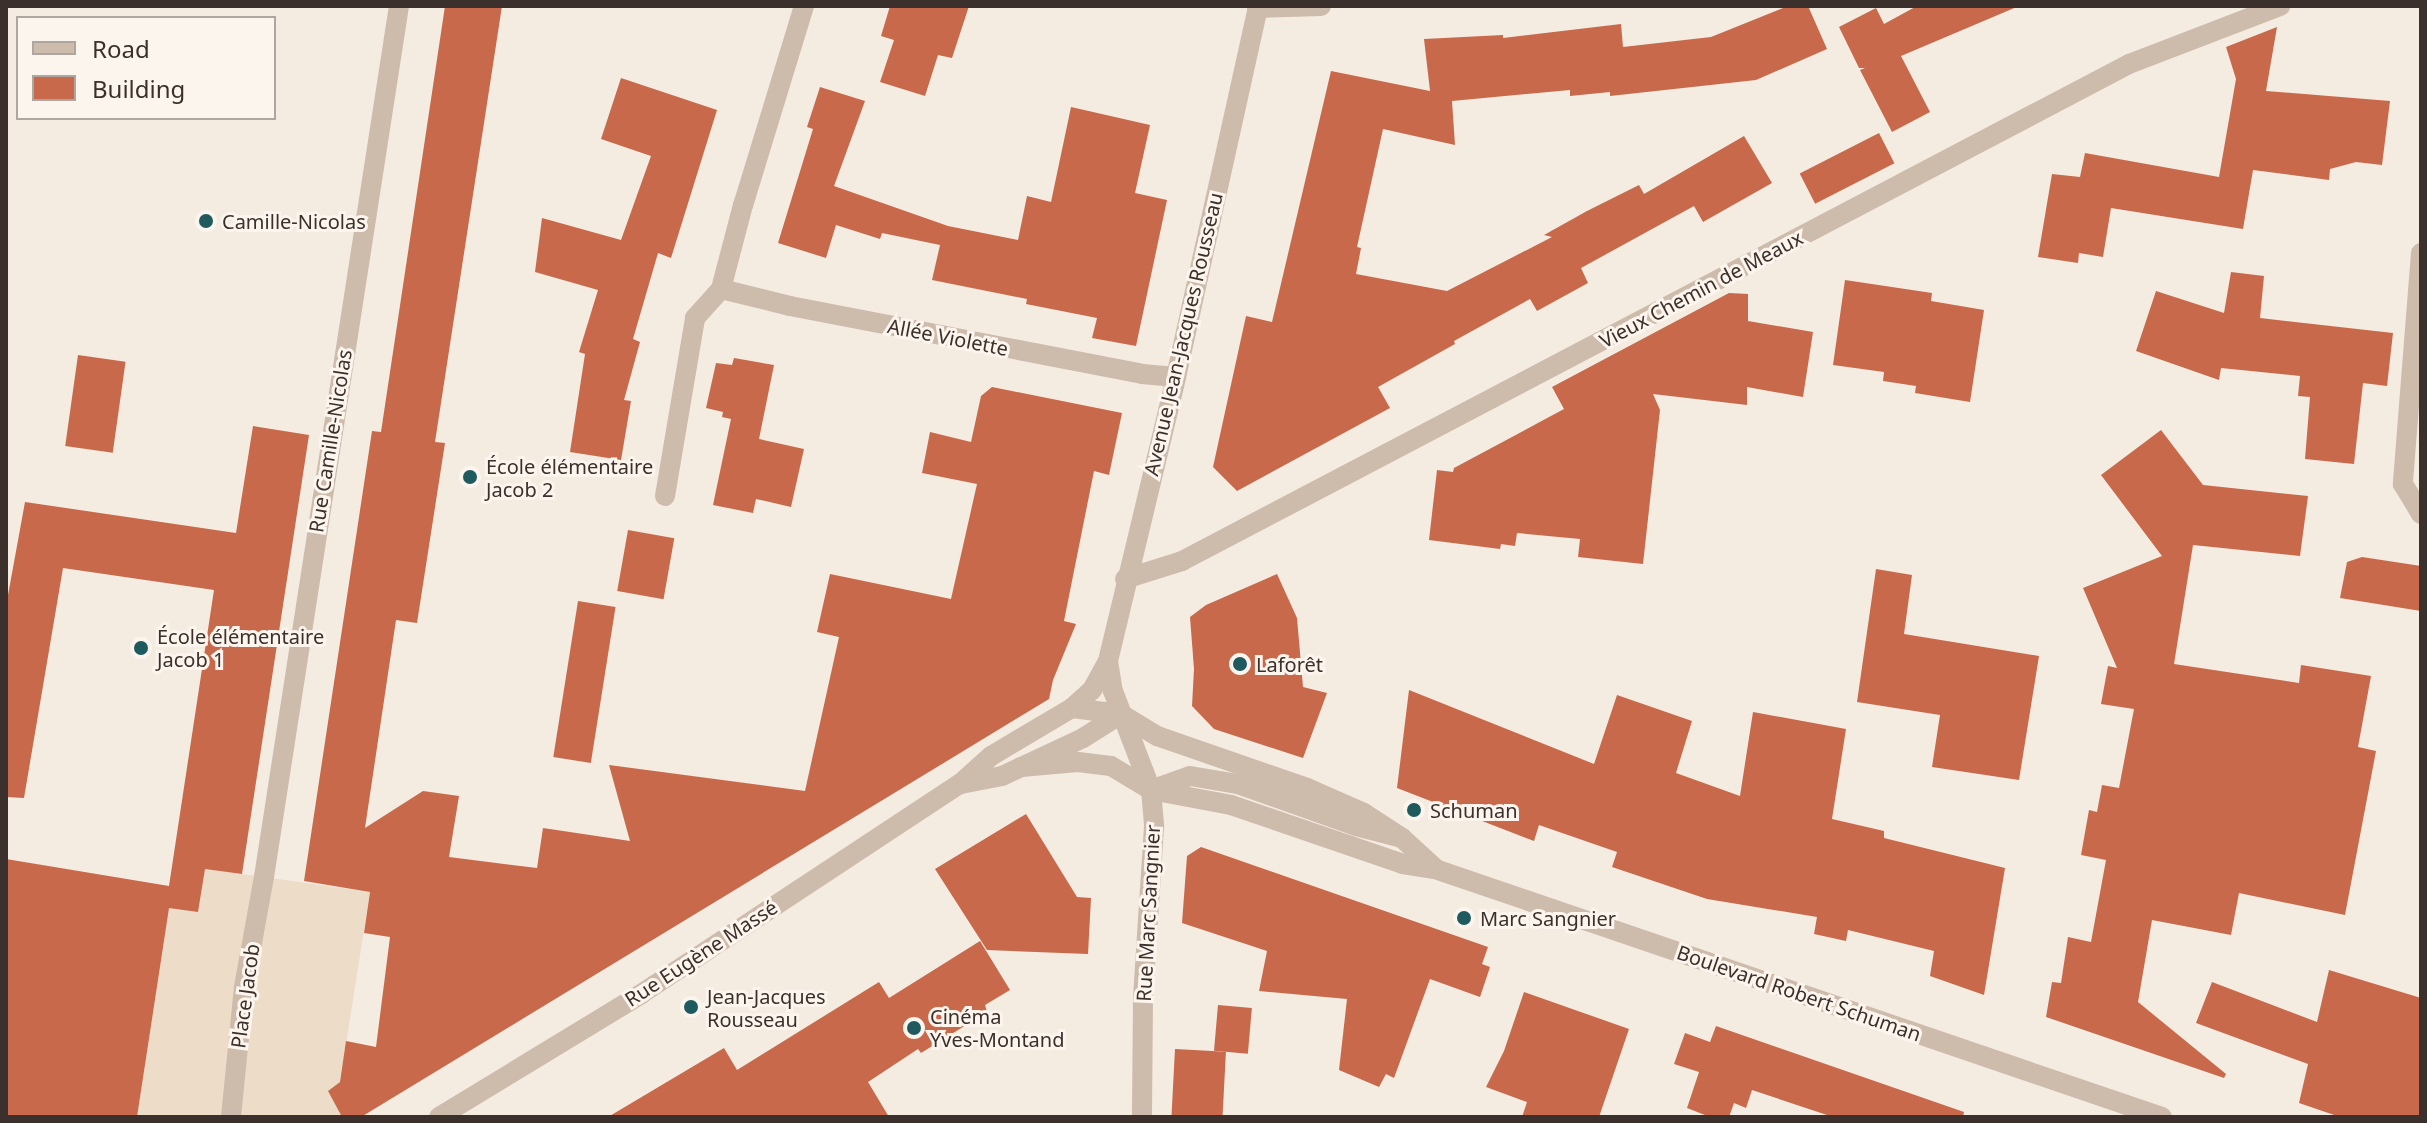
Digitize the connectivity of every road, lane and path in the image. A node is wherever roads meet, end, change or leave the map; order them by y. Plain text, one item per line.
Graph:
1 (399, 6) edge
2 (804, 6) edge
3 (1321, 6) edge
4 (2280, 6) edge
5 (1257, 7) edge
6 (2421, 253) edge
7 (721, 289) junction
8 (1176, 377) junction
9 (665, 496) dead end
10 (2421, 514) edge
11 (1125, 579) junction
12 (1108, 661) junction
13 (1072, 708) junction
14 (1121, 714) junction
15 (1021, 767) junction
16 (960, 784) junction
17 (1151, 790) junction
18 (1402, 838) junction
19 (1435, 869) junction
20 (264, 877) joint
21 (231, 1117) edge
22 (439, 1117) edge
23 (1142, 1117) edge
24 (2162, 1117) edge

1 - 20 street, Rue Camille-Nicolas
2 - 7 street
3 - 5 street
4 - 11 street, Vieux Chemin de Meaux
5 - 8 street, Avenue Jean-Jacques Rousseau
6 - 10 street
7 - 8 street, Allée Violette
7 - 9 street
8 - 11 street, Avenue Jean-Jacques Rousseau
11 - 12 street, Avenue Jean-Jacques Rousseau
12 - 13 street, Avenue Jean-Jacques Rousseau
12 - 14 street, Avenue Jean-Jacques Rousseau
13 - 14 street
13 - 16 street, Rue Eugène Massé
14 - 15 street, Rue Eugène Massé
14 - 17 street, Rue Marc Sangnier
14 - 18 street, Boulevard Robert Schuman
15 - 16 street, Rue Eugène Massé
15 - 17 street, Rue Eugène Massé
16 - 22 street, Rue Eugène Massé
17 - 18 street, Boulevard Robert Schuman
17 - 19 street, Boulevard Robert Schuman
17 - 23 street, Rue Marc Sangnier
18 - 19 street, Boulevard Robert Schuman
19 - 24 street, Boulevard Robert Schuman
20 - 21 street, Place Jacob

